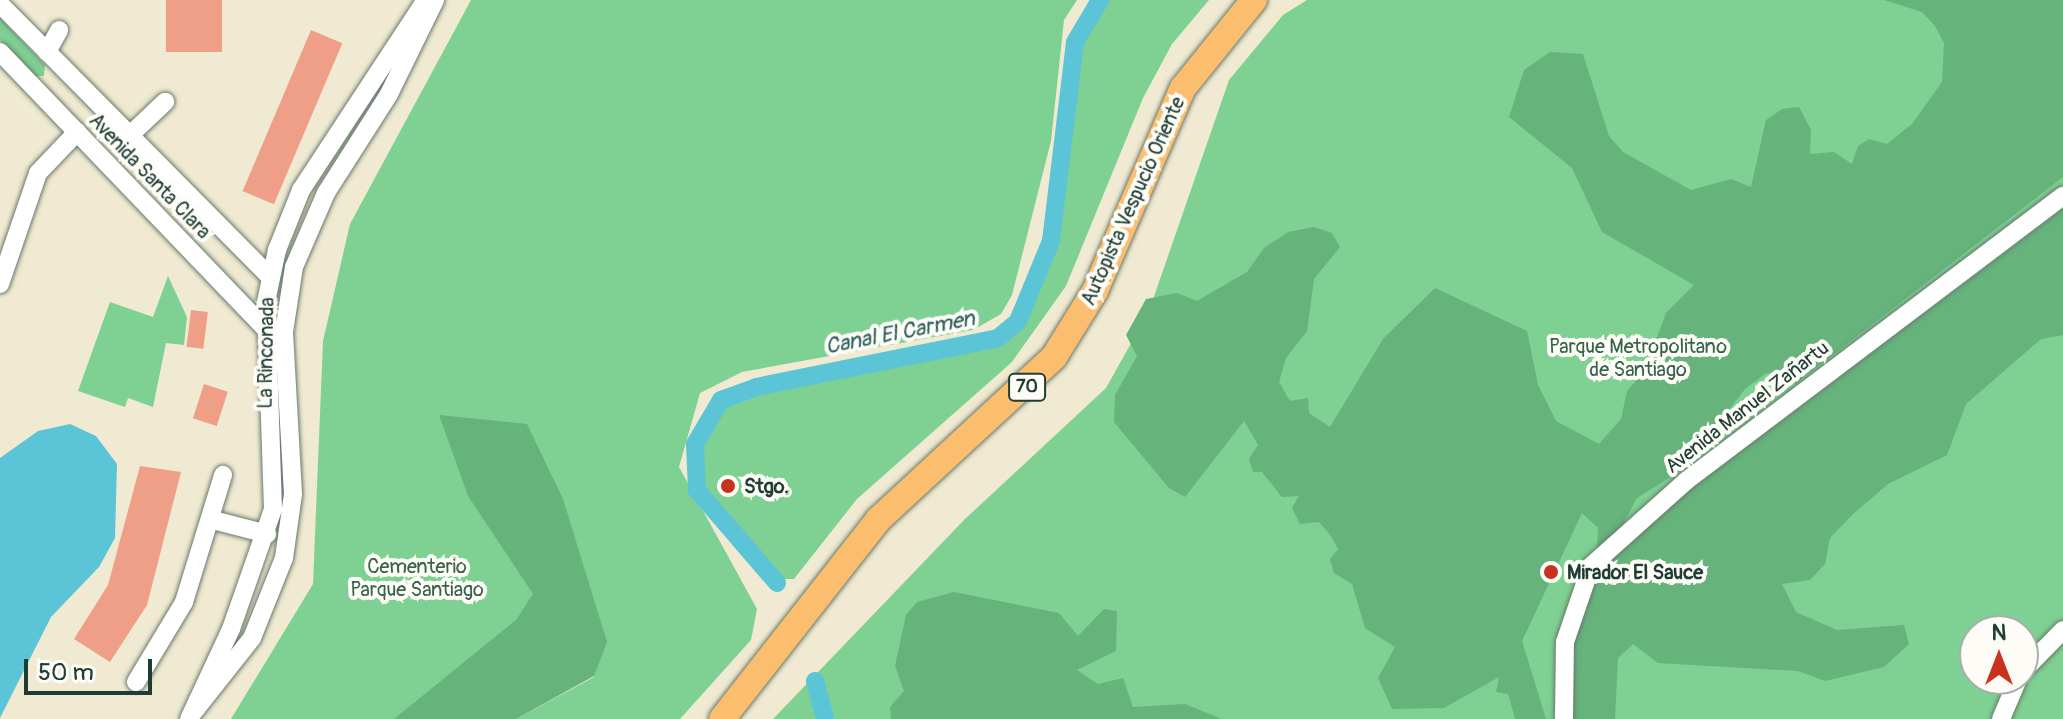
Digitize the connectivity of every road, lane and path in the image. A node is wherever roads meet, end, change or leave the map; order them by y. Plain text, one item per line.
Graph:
1 (426, 0) edge
2 (435, 0) edge
3 (1254, 0) edge
4 (0, 4) edge
5 (59, 30) dead end
6 (0, 52) edge
7 (47, 52) junction
8 (67, 72) junction
9 (44, 98) junction
10 (165, 102) dead end
11 (77, 132) junction
12 (336, 133) junction
13 (129, 136) junction
14 (357, 145) junction
15 (2063, 196) edge
16 (271, 278) junction
17 (0, 284) edge
18 (267, 330) junction
19 (223, 475) dead end
20 (213, 520) junction
21 (267, 534) junction
22 (231, 629) junction
23 (2063, 630) edge
24 (252, 638) junction
25 (2039, 655) edge
26 (136, 682) dead end
27 (2011, 695) edge
28 (190, 716) edge
29 (722, 719) edge
30 (1564, 719) edge
31 (2001, 719) edge

1 - 12 street, La Rinconada
2 - 14 street, La Rinconada
3 - 29 highway, Autopista Vespucio Oriente / 70
4 - 7 street, Avenida Santa Clara
5 - 7 street
6 - 9 street, Avenida Santa Clara
7 - 8 street, Avenida Santa Clara
8 - 9 street
8 - 13 street, Avenida Santa Clara
9 - 11 street, Avenida Santa Clara
10 - 13 street
11 - 17 street
11 - 18 street, Avenida Santa Clara
12 - 14 street
12 - 16 street, La Rinconada
13 - 16 street, Avenida Santa Clara
14 - 24 street, La Rinconada
15 - 30 street, Avenida Manuel Zañartu
16 - 18 street, La Rinconada
18 - 21 street, La Rinconada
19 - 20 street
20 - 21 street
20 - 26 street
21 - 22 street, La Rinconada
22 - 24 street
22 - 28 street, La Rinconada
23 - 25 street
24 - 28 street, La Rinconada
27 - 31 street

